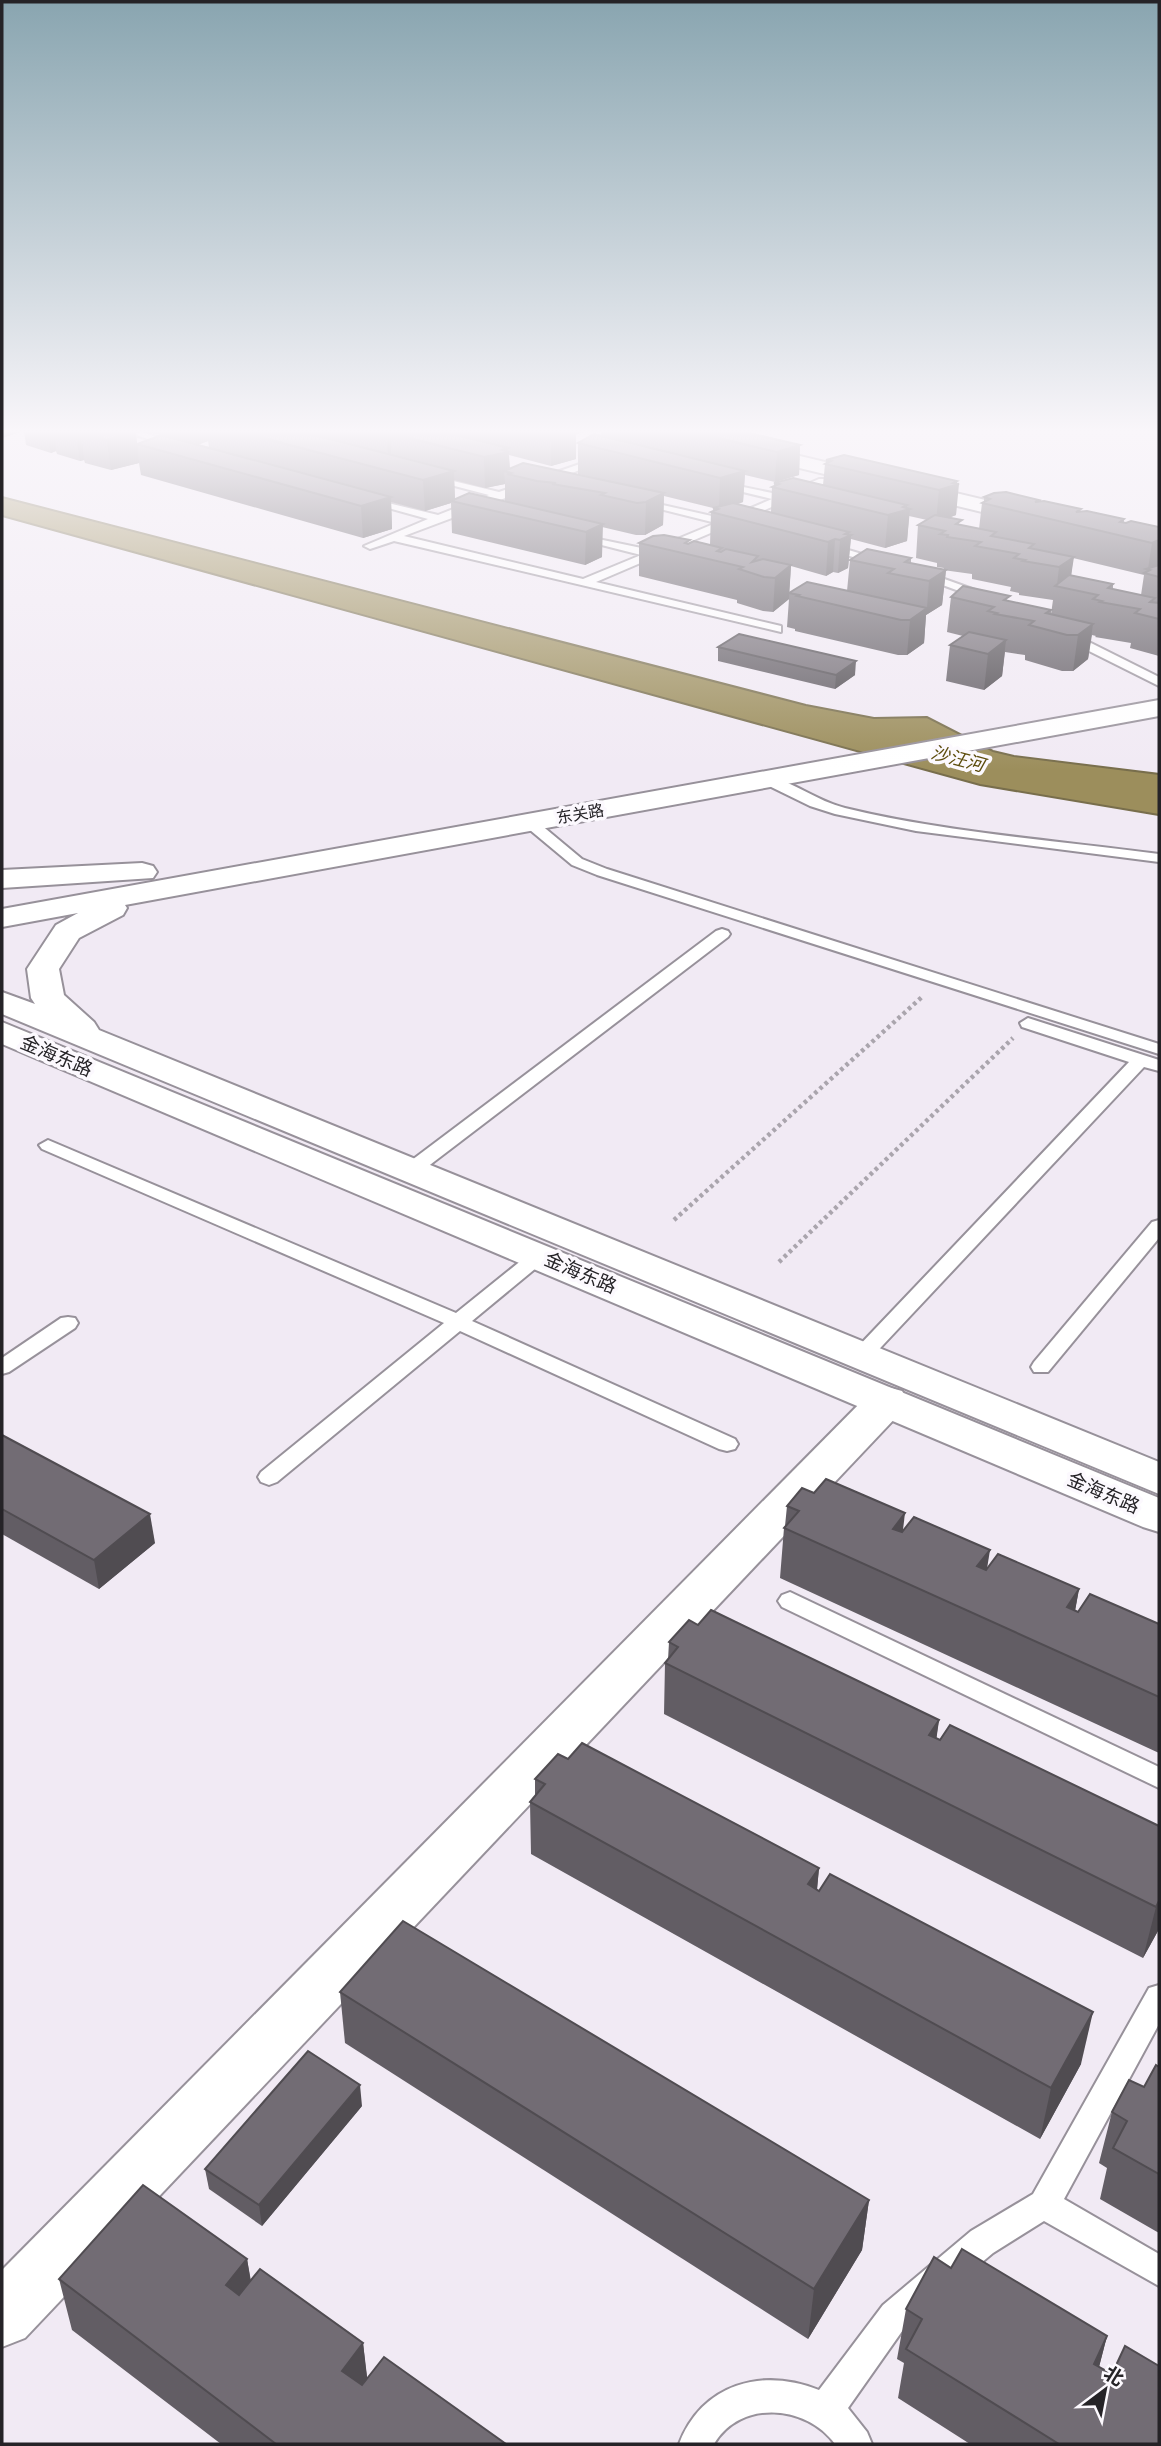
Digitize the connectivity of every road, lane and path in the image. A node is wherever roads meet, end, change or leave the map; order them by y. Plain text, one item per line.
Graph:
1 (380, 542) edge
2 (414, 542) edge
3 (602, 542) edge
4 (679, 542) edge
5 (810, 543) edge
6 (370, 546) edge
7 (652, 554) junction
8 (891, 564) edge
9 (915, 572) edge
10 (584, 583) junction
11 (996, 601) edge
12 (1054, 628) edge
13 (777, 629) dead end
14 (1159, 682) edge
15 (1159, 696) edge
16 (1159, 708) edge
17 (765, 779) junction
18 (528, 822) junction
19 (1159, 858) edge
20 (2, 879) edge
21 (166, 880) junction
22 (2, 899) edge
23 (2, 918) edge
24 (722, 934) dead end
25 (923, 997) dead end
26 (2, 1002) edge
27 (1028, 1023) joint
28 (2, 1032) edge
29 (94, 1040) junction
30 (2, 1042) edge
31 (1159, 1049) edge
32 (52, 1053) junction
33 (1150, 1063) edge
34 (48, 1145) dead end
35 (411, 1170) junction
36 (674, 1220) dead end
37 (1159, 1226) edge
38 (540, 1255) junction
39 (779, 1262) dead end
40 (458, 1322) junction
41 (68, 1323) dead end
42 (861, 1356) junction
43 (2, 1367) edge
44 (1041, 1367) dead end
45 (887, 1401) junction
46 (727, 1444) dead end
47 (270, 1477) dead end
48 (1159, 1479) edge
49 (1159, 1516) edge
50 (790, 1601) dead end
51 (1159, 1778) edge
52 (1159, 1997) edge
53 (1044, 2204) junction
54 (1159, 2271) edge
55 (2, 2315) edge
56 (824, 2412) junction
57 (696, 2444) edge
58 (855, 2444) edge

1 - 6 lane
2 - 10 lane
3 - 7 lane
4 - 7 lane
5 - 8 lane
7 - 10 lane
9 - 11 lane
10 - 13 lane
12 - 14 lane
15 - 21 main road, 东关路
16 - 17 main road, 东关路
17 - 18 main road, 东关路
17 - 19 lane
18 - 21 main road, 东关路
18 - 31 lane
20 - 21 main road
21 - 22 main road, 东关路
21 - 23 main road, 东关路
21 - 29 main road
24 - 35 lane
25 - 36 path
26 - 29 main road, 金海东路
27 - 33 lane
27 - 39 path
28 - 32 main road, 金海东路
29 - 35 main road, 金海东路
30 - 32 main road
32 - 38 main road, 金海东路
33 - 42 lane
34 - 40 lane
35 - 42 main road, 金海东路
37 - 44 lane
38 - 40 lane
38 - 45 main road, 金海东路
40 - 46 lane
40 - 47 lane
41 - 43 lane
42 - 48 main road, 金海东路
45 - 49 main road, 金海东路
45 - 55 main road
50 - 51 lane
52 - 53 lane
53 - 54 lane
53 - 56 lane
56 - 57 lane
56 - 58 lane

